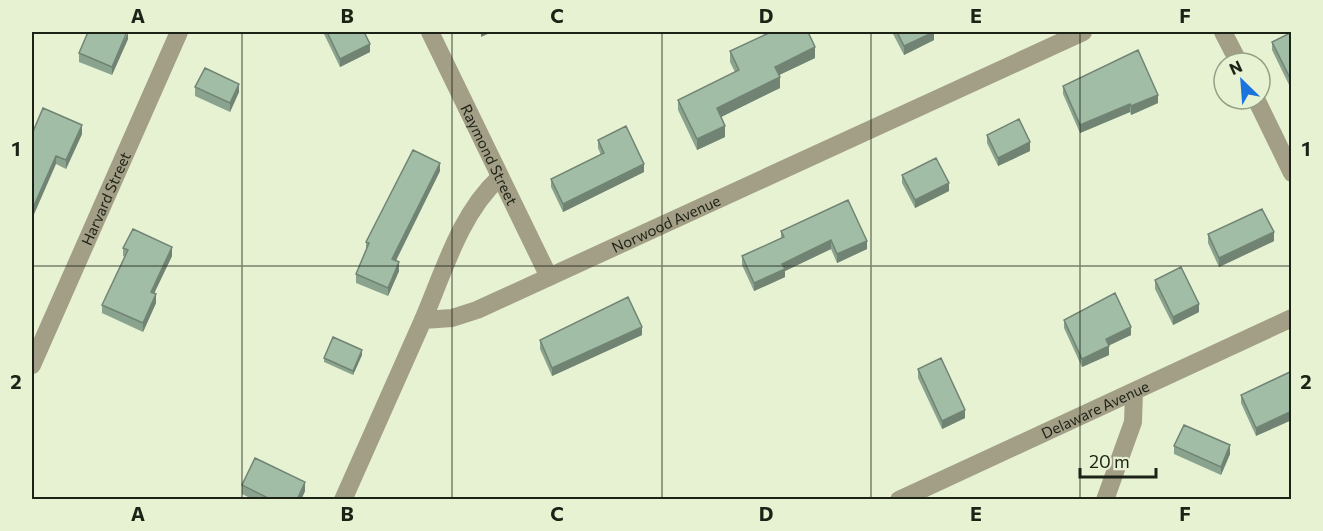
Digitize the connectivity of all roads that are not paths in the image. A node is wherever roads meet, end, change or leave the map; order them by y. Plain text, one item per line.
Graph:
1 (179, 32) edge
2 (430, 32) edge
3 (1083, 32) edge
4 (1223, 32) edge
5 (1233, 51) edge
6 (1262, 111) edge
7 (1292, 173) edge
8 (499, 178) junction
9 (549, 277) junction
10 (1292, 318) edge
11 (423, 320) junction
12 (32, 365) edge
13 (1134, 392) junction
14 (343, 500) edge
15 (899, 500) edge
16 (1105, 500) edge

1 - 12 street, Harvard Street
2 - 8 street, Raymond Street
3 - 9 street, Norwood Avenue
4 - 5 street
6 - 7 street
8 - 9 street, Raymond Street
8 - 11 street
9 - 11 street, Norwood Avenue
10 - 13 street, Delaware Avenue
11 - 14 street
13 - 15 street, Delaware Avenue
13 - 16 street

